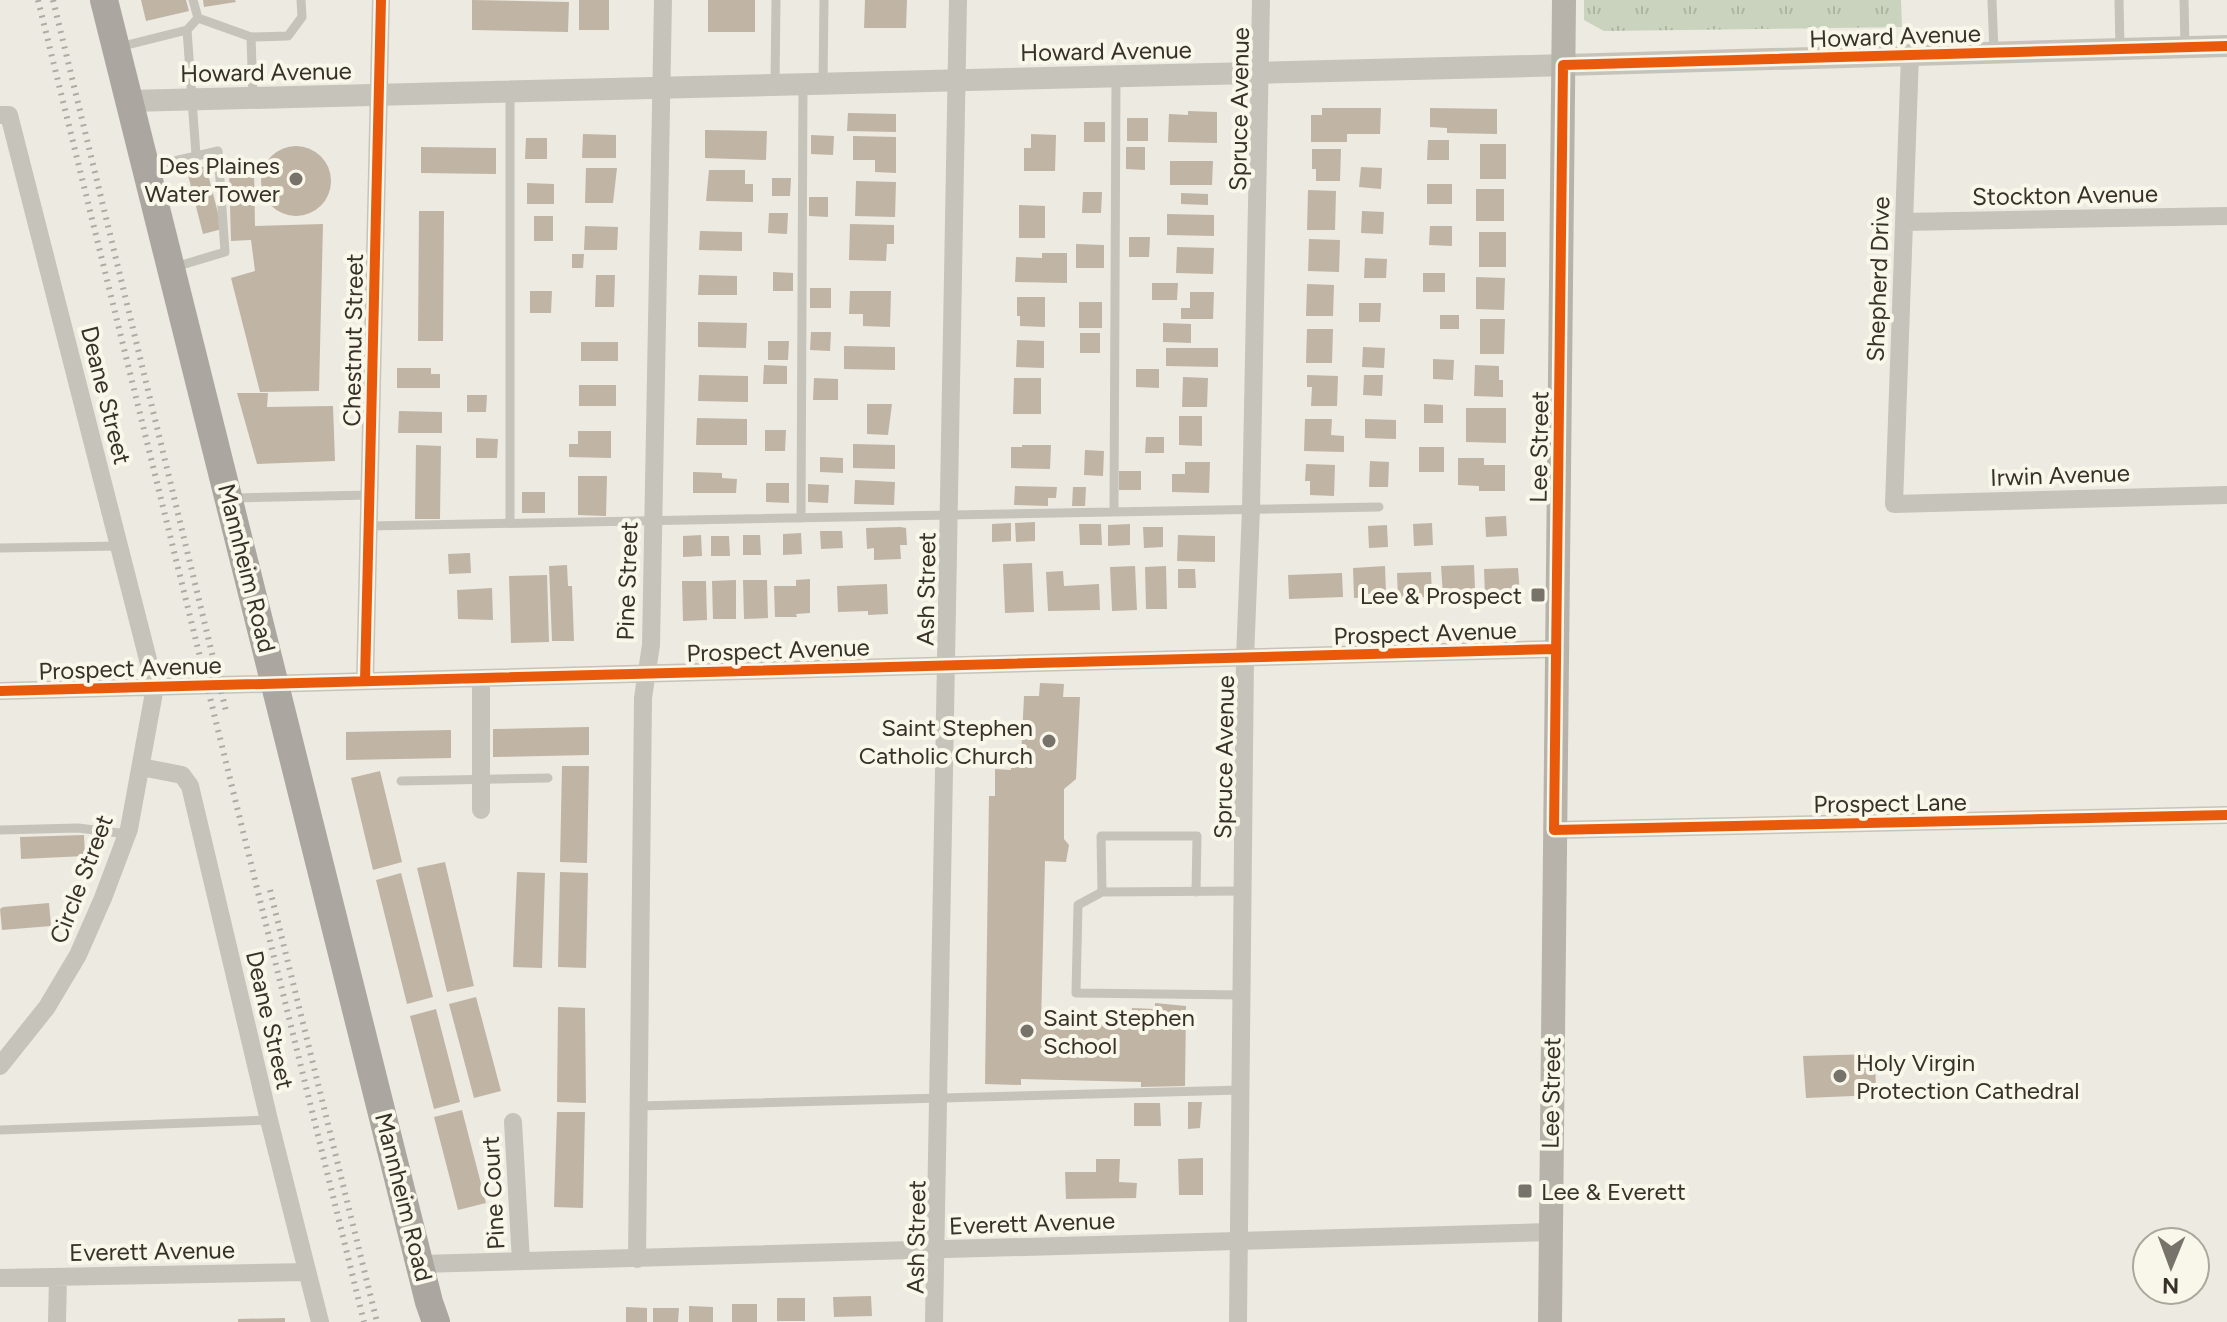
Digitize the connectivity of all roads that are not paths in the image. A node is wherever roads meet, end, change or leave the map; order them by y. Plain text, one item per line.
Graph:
1 (104, 0) edge
2 (193, 0) edge
3 (301, 0) edge
4 (381, 0) edge
5 (663, 0) edge
6 (776, 0) edge
7 (824, 0) edge
8 (958, 0) edge
9 (1261, 0) edge
10 (1564, 0) edge
11 (1992, 0) edge
12 (2119, 0) edge
13 (2184, 0) edge
14 (198, 18) junction
15 (187, 30) junction
16 (251, 37) junction
17 (2227, 46) edge
18 (2185, 47) junction
19 (116, 48) junction
20 (2120, 49) junction
21 (1994, 53) junction
22 (1910, 55) junction
23 (1563, 65) junction
24 (1260, 73) junction
25 (1116, 77) junction
26 (956, 80) junction
27 (813, 84) junction
28 (775, 85) junction
29 (661, 88) junction
30 (510, 92) junction
31 (379, 95) junction
32 (253, 98) junction
33 (194, 100) junction
34 (129, 101) junction
35 (5, 115) edge
36 (196, 155) junction
37 (146, 167) junction
38 (2227, 216) edge
39 (1904, 222) junction
40 (172, 268) junction
41 (370, 495) junction
42 (2227, 495) edge
43 (229, 498) junction
44 (1894, 504) joint
45 (1379, 507) dead end
46 (1251, 509) junction
47 (1114, 512) junction
48 (947, 515) junction
49 (801, 518) junction
50 (653, 521) junction
51 (510, 523) junction
52 (369, 526) junction
53 (120, 546) junction
54 (0, 548) edge
55 (1556, 649) junction
56 (1245, 658) junction
57 (945, 666) junction
58 (646, 674) junction
59 (481, 678) junction
60 (365, 681) junction
61 (276, 684) junction
62 (155, 687) junction
63 (0, 691) edge
64 (141, 767) junction
65 (548, 778) dead end
66 (481, 779) junction
67 (401, 781) dead end
68 (481, 810) dead end
69 (2227, 815) edge
70 (0, 830) edge
71 (1554, 830) junction
72 (127, 834) junction
73 (1243, 891) junction
74 (1102, 892) junction
75 (1196, 892) junction
76 (1242, 995) junction
77 (0, 1066) edge
78 (1241, 1090) junction
79 (938, 1097) junction
80 (639, 1106) junction
81 (269, 1120) junction
82 (513, 1122) dead end
83 (0, 1130) edge
84 (1550, 1232) junction
85 (1240, 1241) junction
86 (936, 1250) junction
87 (637, 1259) junction
88 (521, 1261) junction
89 (421, 1264) junction
90 (306, 1272) junction
91 (58, 1277) junction
92 (0, 1278) edge
93 (432, 1315) edge
94 (57, 1322) edge
95 (320, 1322) edge
96 (934, 1322) edge
97 (1238, 1322) edge
98 (1550, 1322) edge

1 - 19 main road, Mannheim Road
2 - 14 lane
3 - 16 lane
4 - 31 street, Chestnut Street
5 - 29 street, Pine Street
6 - 28 lane
7 - 27 lane
8 - 26 street, Ash Street
9 - 24 street, Spruce Avenue
10 - 23 main road, Lee Street
11 - 21 lane
12 - 20 lane
13 - 18 lane
14 - 15 lane
14 - 16 lane
15 - 19 lane
15 - 33 lane
16 - 32 lane
17 - 18 street, Howard Avenue
18 - 20 street, Howard Avenue
19 - 34 main road, Mannheim Road
20 - 21 street, Howard Avenue
21 - 22 street, Howard Avenue
22 - 23 street, Howard Avenue
22 - 39 street, Shepherd Drive
23 - 24 street, Howard Avenue
23 - 55 main road, Lee Street
24 - 25 street, Howard Avenue
24 - 46 street, Spruce Avenue
25 - 26 street, Howard Avenue
25 - 47 lane
26 - 27 street, Howard Avenue
26 - 48 street, Ash Street
27 - 28 street, Howard Avenue
27 - 49 lane
28 - 29 street, Howard Avenue
29 - 30 street, Howard Avenue
29 - 50 street, Pine Street
30 - 31 street, Howard Avenue
30 - 51 lane
31 - 32 street, Howard Avenue
31 - 41 street, Chestnut Street
32 - 33 street, Howard Avenue
33 - 34 street, Howard Avenue
33 - 36 lane
34 - 37 main road, Mannheim Road
35 - 53 street, Deane Street
36 - 37 lane
36 - 40 lane
37 - 40 main road, Mannheim Road
38 - 39 street, Stockton Avenue
39 - 44 street, Shepherd Drive
40 - 43 main road, Mannheim Road
41 - 43 lane
41 - 52 street, Chestnut Street
42 - 44 street, Irwin Avenue
43 - 61 main road, Mannheim Road
45 - 46 lane
46 - 47 lane
46 - 56 street, Spruce Avenue
47 - 48 lane
48 - 49 lane
48 - 57 street, Ash Street
49 - 50 lane
50 - 51 lane
50 - 58 street, Pine Street
51 - 52 lane
52 - 60 street, Chestnut Street
53 - 54 lane
53 - 62 street, Deane Street
55 - 56 street, Prospect Avenue
55 - 71 main road, Lee Street
56 - 57 street, Prospect Avenue
56 - 73 street, Spruce Avenue
57 - 58 street, Prospect Avenue
57 - 79 street, Ash Street
58 - 59 street, Prospect Avenue
58 - 80 street, Pine Street
59 - 60 street, Prospect Avenue
59 - 66 street
60 - 61 street, Prospect Avenue
61 - 62 street, Prospect Avenue
61 - 89 main road, Mannheim Road
62 - 63 street, Prospect Avenue
62 - 64 street, Circle Street
64 - 72 street, Circle Street
64 - 81 street, Deane Street
65 - 66 lane
66 - 67 lane
66 - 68 street
69 - 71 street, Prospect Lane
70 - 72 lane
71 - 84 main road, Lee Street
72 - 77 street, Circle Street
73 - 75 lane
73 - 76 street, Spruce Avenue
74 - 75 lane
74 - 75 lane
74 - 76 lane
76 - 78 street, Spruce Avenue
78 - 79 lane
78 - 85 street, Spruce Avenue
79 - 80 lane
79 - 86 street, Ash Street
80 - 87 street, Pine Street
81 - 83 lane
81 - 90 street, Deane Street
82 - 88 street, Pine Court
84 - 85 street, Everett Avenue
84 - 98 main road, Lee Street
85 - 86 street, Everett Avenue
85 - 97 street, Spruce Avenue
86 - 87 street, Everett Avenue
86 - 96 street, Ash Street
87 - 88 street, Everett Avenue
88 - 89 street, Everett Avenue
89 - 93 main road, Mannheim Road
90 - 91 street, Everett Avenue
90 - 95 street
91 - 92 street, Everett Avenue
91 - 94 street

